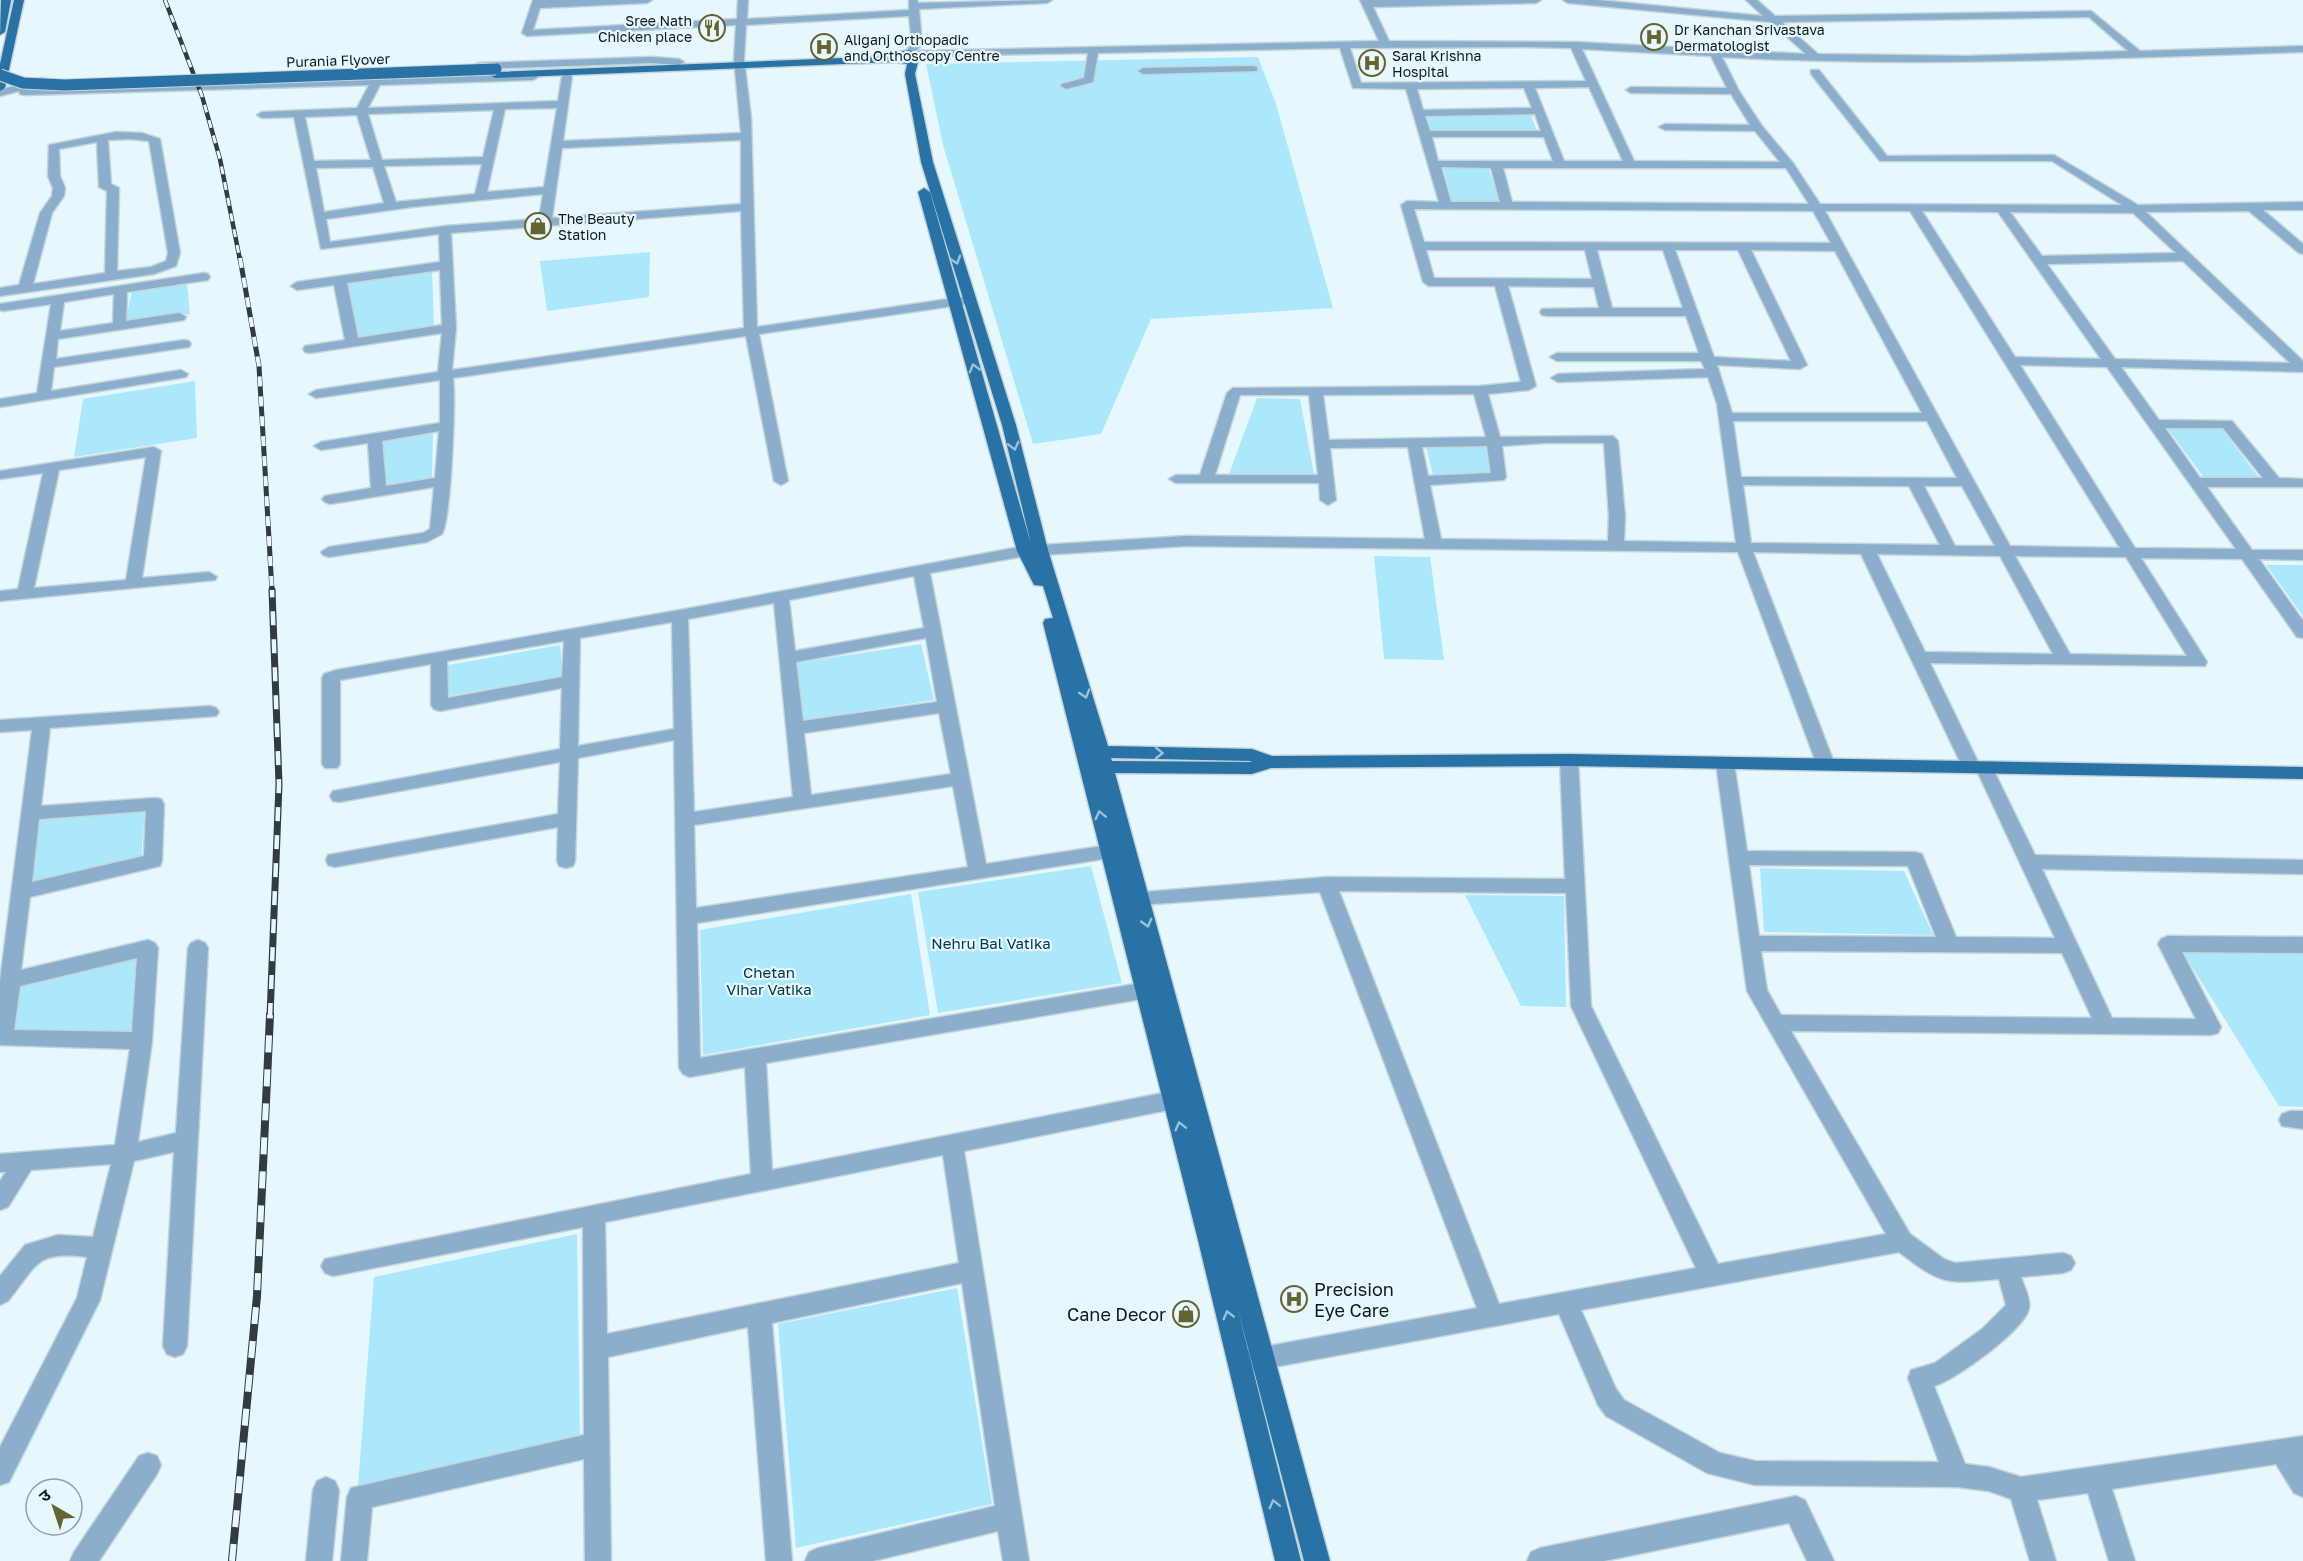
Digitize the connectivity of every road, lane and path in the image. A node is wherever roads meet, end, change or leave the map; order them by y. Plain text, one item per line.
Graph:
1 (6, 0) edge
2 (19, 0) edge
3 (647, 0) edge
4 (743, 0) edge
5 (752, 0) edge
6 (1047, 0) edge
7 (1495, 0) edge
8 (1530, 0) edge
9 (1536, 0) edge
10 (1568, 0) edge
11 (1660, 0) edge
12 (1751, 0) edge
13 (1432, 1) edge
14 (969, 2) edge
15 (1366, 2) edge
16 (537, 3) edge
17 (913, 6) edge
18 (1668, 11) junction
19 (1773, 19) junction
20 (744, 22) junction
21 (0, 32) edge
22 (1386, 45) junction
23 (1575, 45) junction
24 (1345, 48) junction
25 (2303, 49) edge
26 (1021, 53) junction
27 (1715, 53) junction
28 (1093, 54) junction
29 (2138, 54) junction
30 (907, 57) junction
31 (1817, 58) junction
32 (743, 61) junction
33 (679, 65) junction
34 (1253, 69) dead end
35 (1143, 71) dead end
36 (496, 72) junction
37 (1815, 72) dead end
38 (281, 74) junction
39 (0, 75) edge
40 (567, 76) junction
41 (376, 82) junction
42 (1528, 84) junction
43 (1594, 84) junction
44 (274, 86) junction
45 (1066, 86) dead end
46 (1411, 86) junction
47 (0, 87) edge
48 (1631, 90) dead end
49 (1734, 91) junction
50 (0, 93) edge
51 (0, 99) edge
52 (564, 104) junction
53 (500, 106) junction
54 (362, 111) junction
55 (1539, 111) junction
56 (299, 113) junction
57 (1419, 113) junction
58 (262, 115) dead end
59 (1665, 127) dead end
60 (1758, 128) junction
61 (1425, 134) junction
62 (1548, 134) junction
63 (747, 136) junction
64 (102, 139) junction
65 (557, 145) junction
66 (488, 160) junction
67 (378, 163) junction
68 (1434, 164) junction
69 (1496, 164) junction
70 (1560, 164) junction
71 (1630, 164) junction
72 (309, 165) junction
73 (1789, 165) junction
74 (550, 190) junction
75 (480, 197) junction
76 (391, 206) junction
77 (1446, 206) junction
78 (1507, 206) junction
79 (2303, 206) edge
80 (747, 207) junction
81 (1818, 208) junction
82 (2253, 208) junction
83 (1915, 209) junction
84 (2001, 209) junction
85 (2136, 209) junction
86 (319, 216) junction
87 (545, 222) junction
88 (445, 230) junction
89 (1419, 246) junction
90 (1590, 246) junction
91 (1668, 247) junction
92 (1743, 247) junction
93 (1839, 247) junction
94 (2303, 250) edge
95 (2187, 257) junction
96 (2037, 260) junction
97 (447, 265) junction
98 (111, 276) junction
99 (204, 277) dead end
100 (340, 280) junction
101 (1501, 283) junction
102 (1600, 284) junction
103 (297, 286) dead end
104 (25, 288) junction
105 (122, 290) junction
106 (4, 291) edge
107 (58, 299) junction
108 (961, 301) junction
109 (1, 311) edge
110 (1547, 312) dead end
111 (1607, 312) junction
112 (1691, 312) junction
113 (179, 317) dead end
114 (120, 326) junction
115 (449, 328) junction
116 (751, 331) junction
117 (51, 336) junction
118 (352, 343) junction
119 (184, 344) dead end
120 (309, 349) dead end
121 (1557, 357) dead end
122 (2012, 361) junction
123 (2110, 361) junction
124 (48, 364) junction
125 (1709, 364) junction
126 (2302, 367) edge
127 (181, 374) dead end
128 (445, 375) junction
129 (1558, 378) dead end
130 (1480, 390) junction
131 (1316, 391) junction
132 (316, 394) dead end
133 (43, 396) junction
134 (0, 403) edge
135 (1725, 417) junction
136 (1933, 417) junction
137 (2155, 424) junction
138 (447, 426) junction
139 (375, 437) junction
140 (1494, 441) junction
141 (1414, 442) junction
142 (1322, 444) junction
143 (321, 446) dead end
144 (52, 466) junction
145 (0, 475) edge
146 (1176, 479) dead end
147 (1206, 479) junction
148 (1326, 479) junction
149 (443, 481) junction
150 (781, 481) dead end
151 (1422, 481) junction
152 (1735, 481) junction
153 (1914, 482) junction
154 (1968, 482) junction
155 (2196, 482) junction
156 (2275, 483) junction
157 (2303, 483) edge
158 (379, 491) junction
159 (330, 499) dead end
160 (1328, 500) dead end
161 (1434, 544) junction
162 (1616, 546) junction
163 (1744, 548) junction
164 (1867, 549) junction
165 (1033, 550) junction
166 (1950, 550) junction
167 (2006, 551) junction
168 (329, 552) dead end
169 (2133, 552) junction
170 (2247, 554) junction
171 (2303, 555) edge
172 (921, 570) junction
173 (209, 577) dead end
174 (133, 584) junction
175 (25, 594) junction
176 (0, 596) edge
177 (781, 597) junction
178 (680, 615) junction
179 (932, 632) junction
180 (2303, 633) edge
181 (572, 634) junction
182 (439, 657) junction
183 (1919, 657) junction
184 (787, 658) junction
185 (2064, 659) junction
186 (571, 681) junction
187 (947, 706) junction
188 (210, 712) dead end
189 (42, 723) junction
190 (0, 726) edge
191 (795, 728) junction
192 (682, 734) junction
193 (569, 754) junction
194 (1094, 759) junction
195 (1569, 760) junction
196 (1725, 763) junction
197 (331, 764) dead end
198 (1826, 765) junction
199 (1978, 768) junction
200 (2303, 773) edge
201 (960, 779) junction
202 (339, 796) dead end
203 (803, 802) junction
204 (31, 813) junction
205 (567, 819) junction
206 (684, 820) junction
207 (1109, 852) junction
208 (1738, 858) junction
209 (335, 860) dead end
210 (566, 861) dead end
211 (2029, 862) junction
212 (2303, 867) edge
213 (978, 872) junction
214 (1327, 884) junction
215 (1575, 886) junction
216 (21, 892) junction
217 (1140, 898) junction
218 (686, 917) junction
219 (1750, 943) junction
220 (1949, 945) junction
221 (2303, 945) edge
222 (2068, 946) junction
223 (198, 948) dead end
224 (11, 980) junction
225 (1155, 989) junction
226 (1775, 1023) junction
227 (2106, 1026) junction
228 (142, 1041) junction
229 (755, 1057) junction
230 (1173, 1100) junction
231 (186, 1140) junction
232 (952, 1144) junction
233 (125, 1154) junction
234 (24, 1162) junction
235 (0, 1163) edge
236 (762, 1181) junction
237 (0, 1200) edge
238 (594, 1215) junction
239 (1902, 1241) junction
240 (103, 1248) junction
241 (2064, 1263) dead end
242 (333, 1266) dead end
243 (2007, 1269) junction
244 (971, 1271) junction
245 (1712, 1276) junction
246 (0, 1294) edge
247 (1566, 1303) junction
248 (759, 1314) junction
249 (1492, 1316) junction
250 (175, 1346) dead end
251 (595, 1348) junction
252 (1263, 1358) junction
253 (1239, 1363) junction
254 (597, 1444) junction
255 (2292, 1449) edge
256 (148, 1465) dead end
257 (0, 1473) edge
258 (1957, 1475) junction
259 (2096, 1479) junction
260 (2303, 1484) edge
261 (326, 1490) dead end
262 (2020, 1490) junction
263 (1009, 1516) junction
264 (1579, 1557) edge
265 (82, 1561) edge
266 (319, 1561) edge
267 (354, 1561) edge
268 (598, 1561) edge
269 (779, 1561) edge
270 (818, 1561) edge
271 (1016, 1561) edge
272 (1288, 1561) edge
273 (1317, 1561) edge
274 (1540, 1561) edge
275 (1821, 1561) edge
276 (2043, 1561) edge
277 (2122, 1561) edge

1 - 21 main road
2 - 47 main road
3 - 16 street
4 - 20 street
5 - 20 street
6 - 14 street
7 - 8 street
7 - 13 street
8 - 9 street
10 - 18 street
11 - 18 street
12 - 19 street
13 - 15 street
14 - 17 street
15 - 22 street
16 - 20 street
17 - 20 street
17 - 30 street
18 - 19 street
19 - 29 street
19 - 31 street
20 - 32 street
22 - 23 street
22 - 24 street
22 - 26 street
23 - 27 street
23 - 43 street
24 - 28 street
24 - 46 street
25 - 29 street
26 - 28 street
26 - 30 street
27 - 31 street
27 - 49 street
28 - 45 street
29 - 31 street
30 - 32 main road, Purania Flyover
30 - 108 main road
32 - 33 main road, Purania Flyover
32 - 63 street
33 - 36 main road, Purania Flyover
33 - 38 street
33 - 40 street
34 - 35 street
36 - 39 main road, Purania Flyover, bridge
36 - 47 main road, Purania Flyover
37 - 85 street
38 - 44 street
38 - 50 street
40 - 41 street
40 - 52 street
41 - 44 street
41 - 54 street
42 - 43 street
42 - 46 street
42 - 55 street
43 - 71 street
44 - 51 street
46 - 57 street
48 - 49 street
49 - 60 street
52 - 53 street
52 - 65 street
53 - 54 street
53 - 66 street
54 - 56 street
54 - 67 street
55 - 57 street
55 - 62 street
56 - 58 street
56 - 72 street
57 - 61 street
59 - 60 street
60 - 73 street
61 - 62 street
61 - 68 street
62 - 70 street
63 - 65 street
63 - 80 street
64 - 98 street
64 - 98 street
64 - 104 street
65 - 74 street
66 - 67 street
66 - 75 street
67 - 72 street
67 - 76 street
68 - 69 street
68 - 77 street
69 - 70 street
69 - 78 street
70 - 71 street
71 - 73 street
72 - 86 street
73 - 81 street
74 - 75 street
74 - 87 street
75 - 76 street
76 - 86 street
77 - 78 street
77 - 89 street
78 - 81 street
79 - 82 street
80 - 87 street
80 - 116 street
81 - 83 street
81 - 93 street
82 - 85 street
82 - 94 street
83 - 84 street
83 - 122 street
84 - 85 street
84 - 96 street
85 - 95 street
86 - 88 street
87 - 88 street
88 - 97 street
89 - 90 street
89 - 101 street
90 - 91 street
90 - 102 street
91 - 92 street
91 - 112 street
92 - 93 street
92 - 125 street
93 - 136 street
95 - 96 street
95 - 126 street
96 - 123 street
97 - 100 street
97 - 115 street
98 - 104 street
99 - 105 street
100 - 103 street
100 - 118 street
101 - 102 street
101 - 130 street
102 - 111 street
104 - 106 street
105 - 107 street
105 - 114 street
106 - 109 street
107 - 109 street
107 - 117 street
108 - 116 street
108 - 165 main road
110 - 111 street
111 - 112 street
112 - 125 street
113 - 114 street
114 - 117 street
115 - 118 street
115 - 128 street
116 - 128 street
116 - 150 street
117 - 124 street
118 - 120 street
119 - 124 street
121 - 125 street
122 - 123 street
122 - 169 street
123 - 126 street
123 - 137 street
124 - 133 street
125 - 129 street
125 - 135 street
127 - 133 street
128 - 132 street
128 - 138 street
130 - 131 street
130 - 140 street
131 - 142 street
131 - 147 street
133 - 134 street
135 - 136 street
135 - 152 street
136 - 154 street
137 - 155 street
137 - 156 street
138 - 139 street
138 - 149 street
139 - 143 street
139 - 158 street
140 - 141 street
140 - 151 street
140 - 162 street
141 - 142 street
141 - 151 street
142 - 148 street
144 - 145 street
144 - 174 street
144 - 175 street
146 - 147 street
147 - 148 street
148 - 160 street
149 - 158 street
149 - 168 street
151 - 161 street
152 - 153 street
152 - 163 street
153 - 154 street
153 - 166 street
154 - 167 street
155 - 156 street
155 - 170 street
156 - 157 street
158 - 159 street
161 - 162 street
161 - 165 street
162 - 163 street
163 - 164 street
163 - 198 street
164 - 166 street
164 - 183 street
165 - 172 street
165 - 194 main road
166 - 167 street
167 - 169 street
167 - 185 street
169 - 170 street
169 - 185 street
170 - 171 street
170 - 180 street
172 - 177 street
172 - 179 street
173 - 174 street
174 - 175 street
175 - 176 street
177 - 178 street
177 - 184 street
178 - 181 street
178 - 192 street
179 - 184 street
179 - 187 street
181 - 182 street
181 - 186 street
182 - 186 street
182 - 197 street
183 - 185 street
183 - 199 street
184 - 191 street
186 - 193 street
187 - 191 street
187 - 201 street
188 - 189 street
189 - 190 street
189 - 204 street
191 - 203 street
192 - 193 street
192 - 206 street
193 - 202 street
193 - 205 street
194 - 195 main road
207 -> 194 main road
194 - 217 main road
195 - 196 main road
195 - 215 street
196 - 198 main road
196 - 208 street
198 - 199 main road
199 - 200 main road
199 - 211 street
201 - 203 street
201 - 213 street
203 - 206 street
204 - 216 street
204 - 216 street
205 - 209 street
205 - 210 street
206 - 218 street
207 - 213 street
207 - 225 main road
208 - 219 street
208 - 220 street
211 - 212 street
211 - 222 street
213 - 218 street
214 - 215 street
214 - 217 street
214 - 249 street
215 - 245 street
216 - 224 street
217 -> 225 main road
218 - 229 street
219 - 220 street
219 - 226 street
220 - 222 street
221 - 227 street
222 - 227 street
223 - 231 street
224 - 228 street
224 - 228 street
225 - 229 street
225 - 230 main road
225 - 252 main road
226 - 227 street
226 - 239 street
228 - 233 street
229 - 236 street
230 - 232 street
253 -> 230 main road
231 - 233 street
231 - 250 street
232 - 236 street
232 - 244 street
233 - 234 street
233 - 240 street
234 - 235 street
234 - 237 street
236 - 238 street
238 - 242 street
238 - 251 street
239 - 243 street
239 - 245 street
240 - 246 street
240 - 257 street
241 - 243 street
243 - 258 street
244 - 248 street
244 - 263 street
245 - 247 street
247 - 249 street
247 - 258 street
248 - 251 street
248 - 269 street
249 - 252 street
251 - 254 street
252 - 253 street
252 - 273 main road
272 -> 253 main road
254 - 267 street
254 - 268 street
255 - 259 street
255 - 260 street
256 - 265 street
258 - 262 street
259 - 262 street
259 - 277 street
261 - 266 street
262 - 276 street
263 - 270 street
263 - 271 street
264 - 274 street
264 - 275 street

